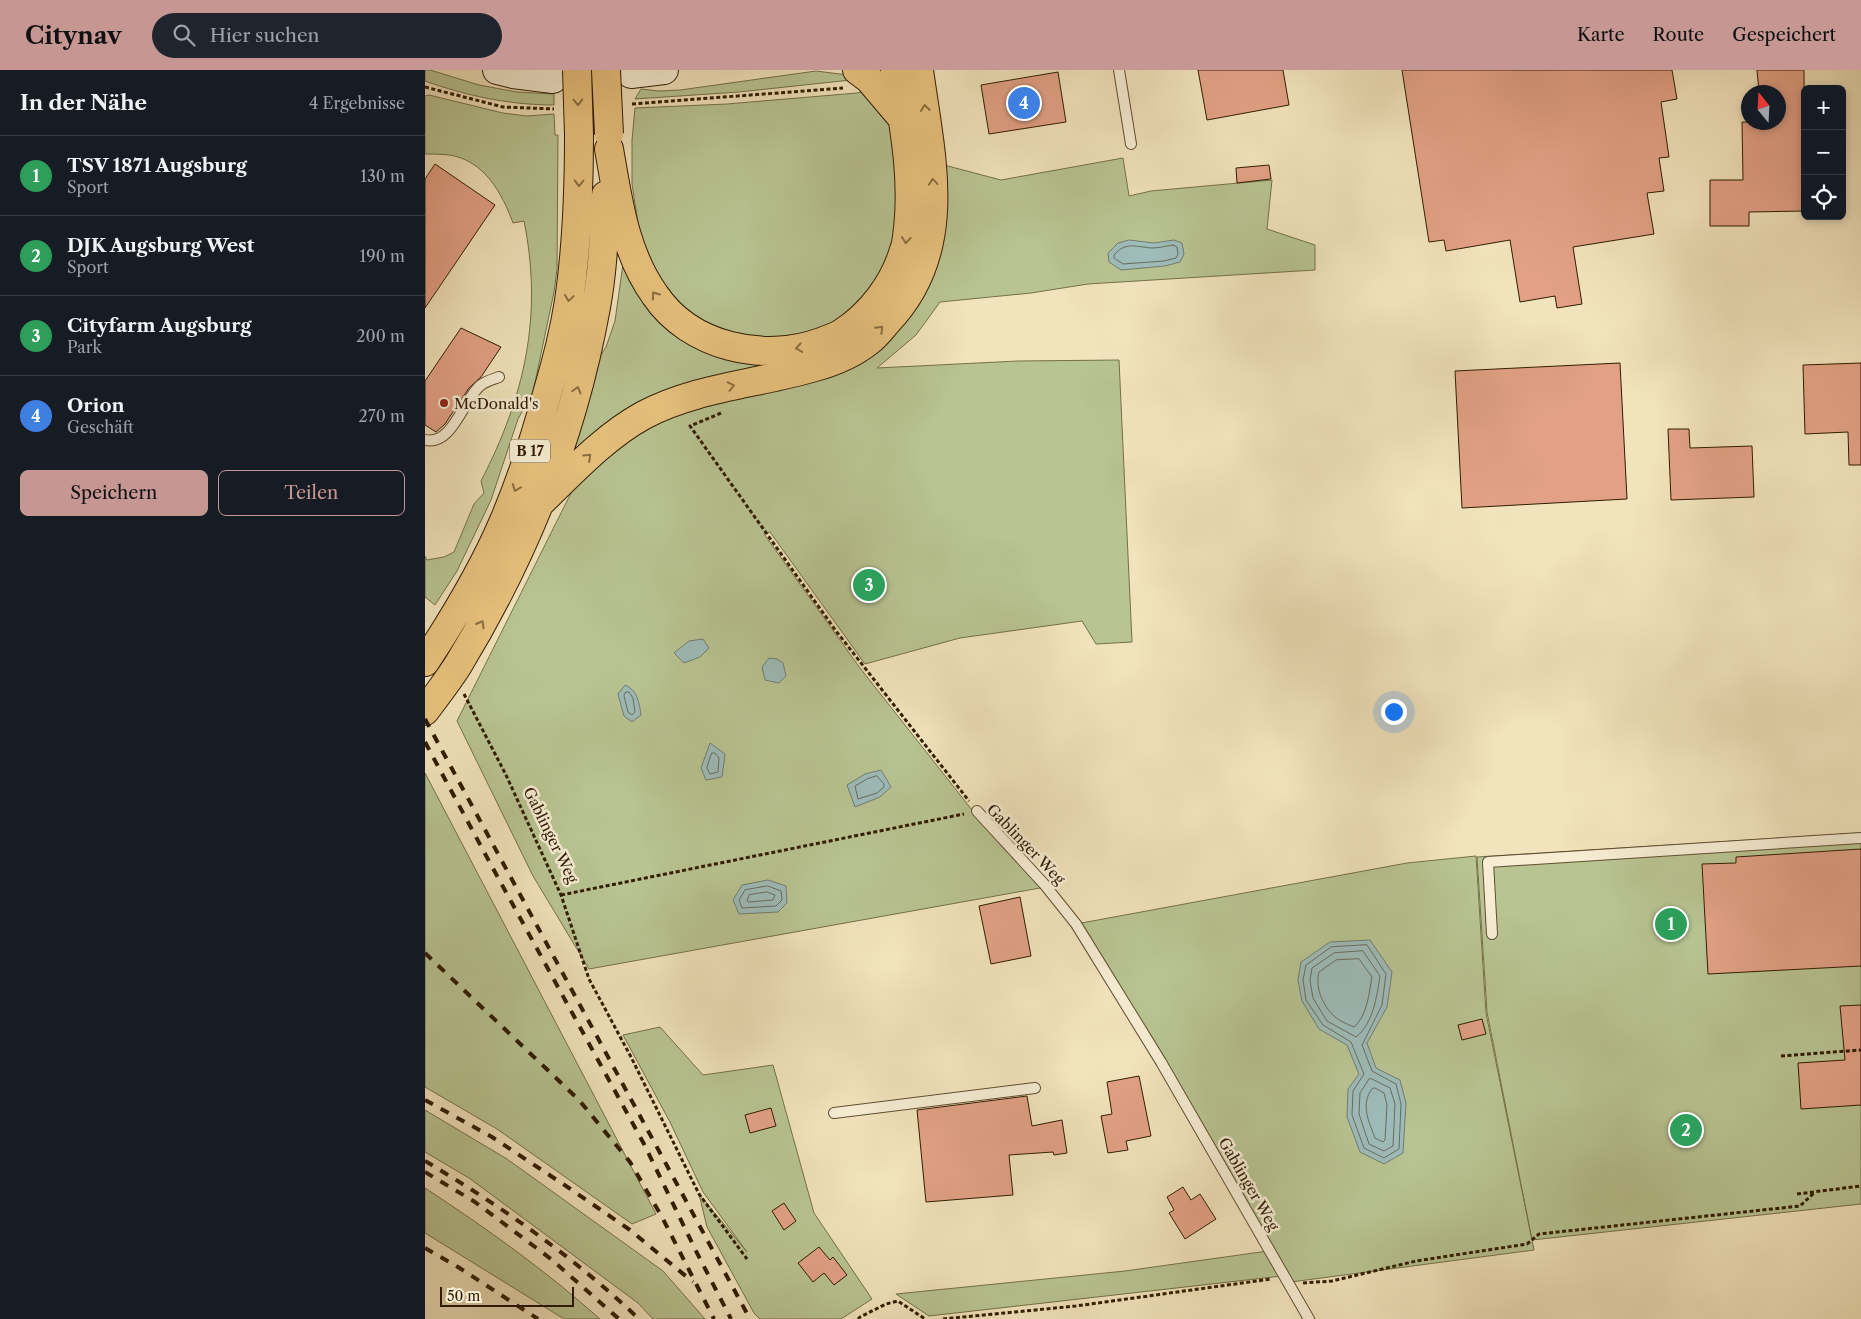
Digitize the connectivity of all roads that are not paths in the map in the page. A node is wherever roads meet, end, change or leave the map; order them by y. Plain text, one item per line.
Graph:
1 (497, 70) edge
2 (664, 70) edge
3 (895, 70) edge
4 (919, 70) edge
5 (1119, 70) edge
6 (619, 72) edge
7 (565, 75) edge
8 (855, 78) edge
9 (902, 118) junction
10 (609, 141) junction
11 (1131, 144) dead end
12 (499, 377) dead end
13 (425, 440) edge
14 (540, 503) junction
15 (425, 662) edge
16 (425, 711) edge
17 (977, 811) road end
18 (1861, 838) edge
19 (1492, 934) dead end
20 (1035, 1088) dead end
21 (834, 1113) dead end
22 (1309, 1319) edge

1 - 7 main road
2 - 6 main road
3 - 9 highway
14 -> 4 highway
5 - 11 lane
6 - 10 highway, B 17, bridge
7 -> 15 highway, B 17, bridge
8 - 9 highway
9 -> 10 highway
14 -> 10 highway, B 17
12 - 13 lane
16 -> 14 highway, B 17
17 - 22 lane, Gablinger Weg
18 - 19 lane
20 - 21 lane

